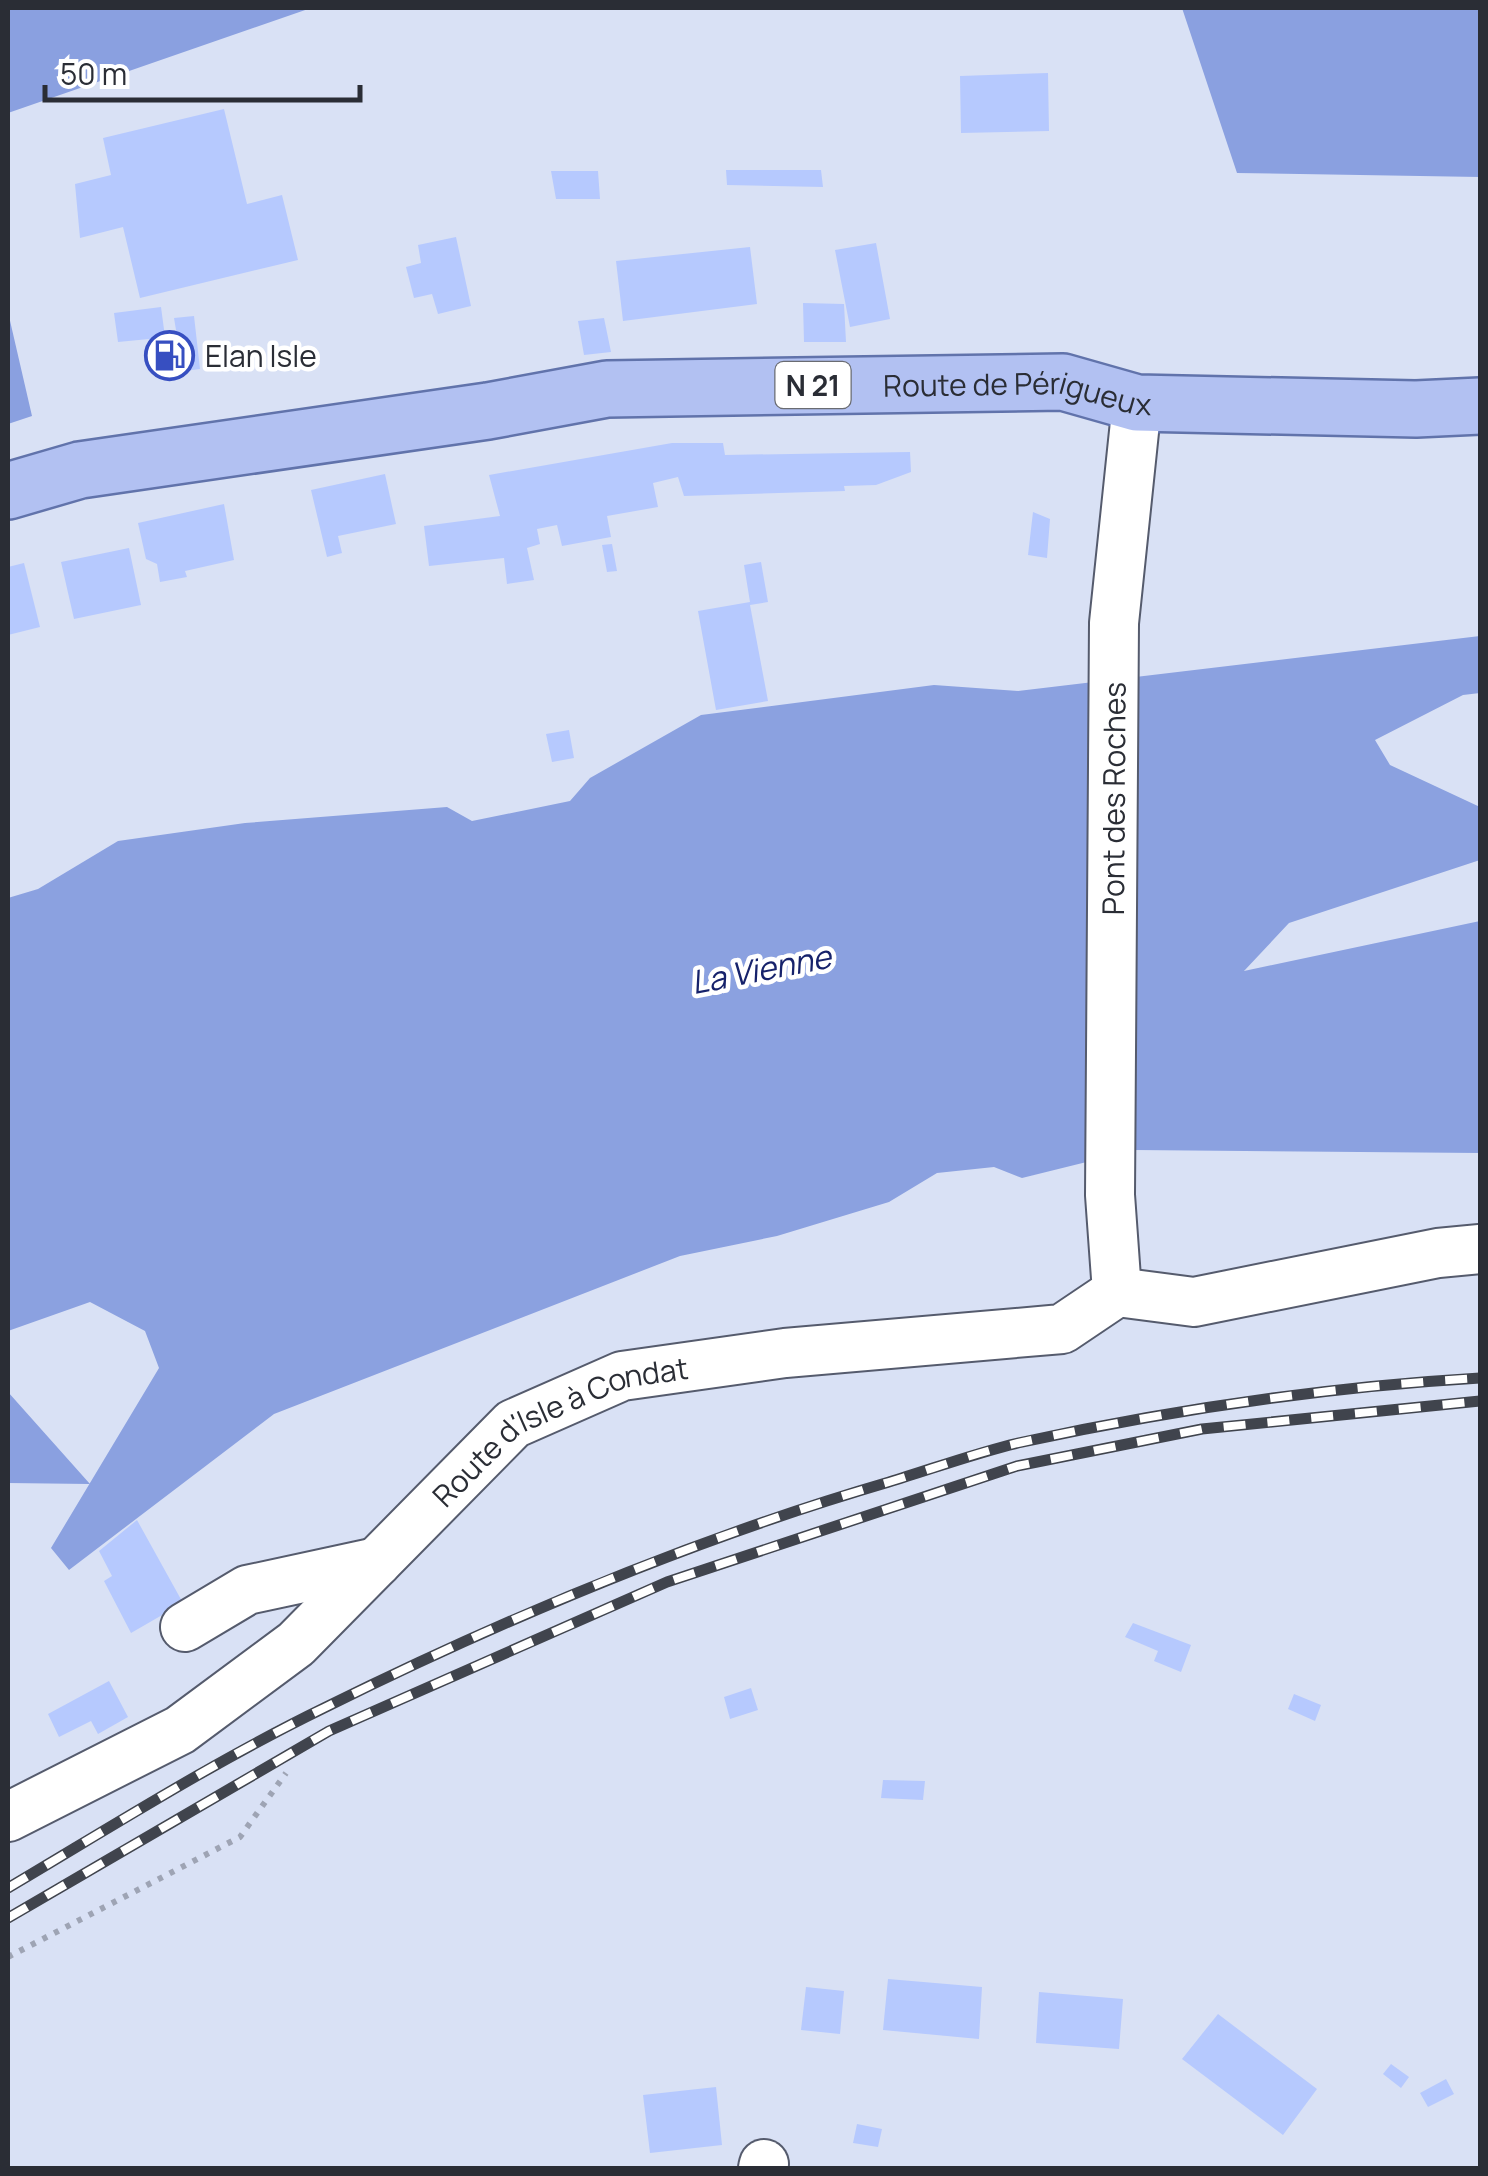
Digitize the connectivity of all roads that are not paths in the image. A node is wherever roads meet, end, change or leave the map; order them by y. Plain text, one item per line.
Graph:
1 (1136, 403) junction
2 (1480, 406) edge
3 (8, 492) edge
4 (1480, 1249) edge
5 (1117, 1292) junction
6 (377, 1562) junction
7 (184, 1627) dead end
8 (8, 1817) edge

1 - 2 main road, N 21
1 - 3 main road, Route de Périgueux / N 21
1 - 5 street, Pont des Roches
4 - 5 street
5 - 6 street, Route d'Isle à Condat
6 - 7 street
6 - 8 street, Route d'Isle à Condat

